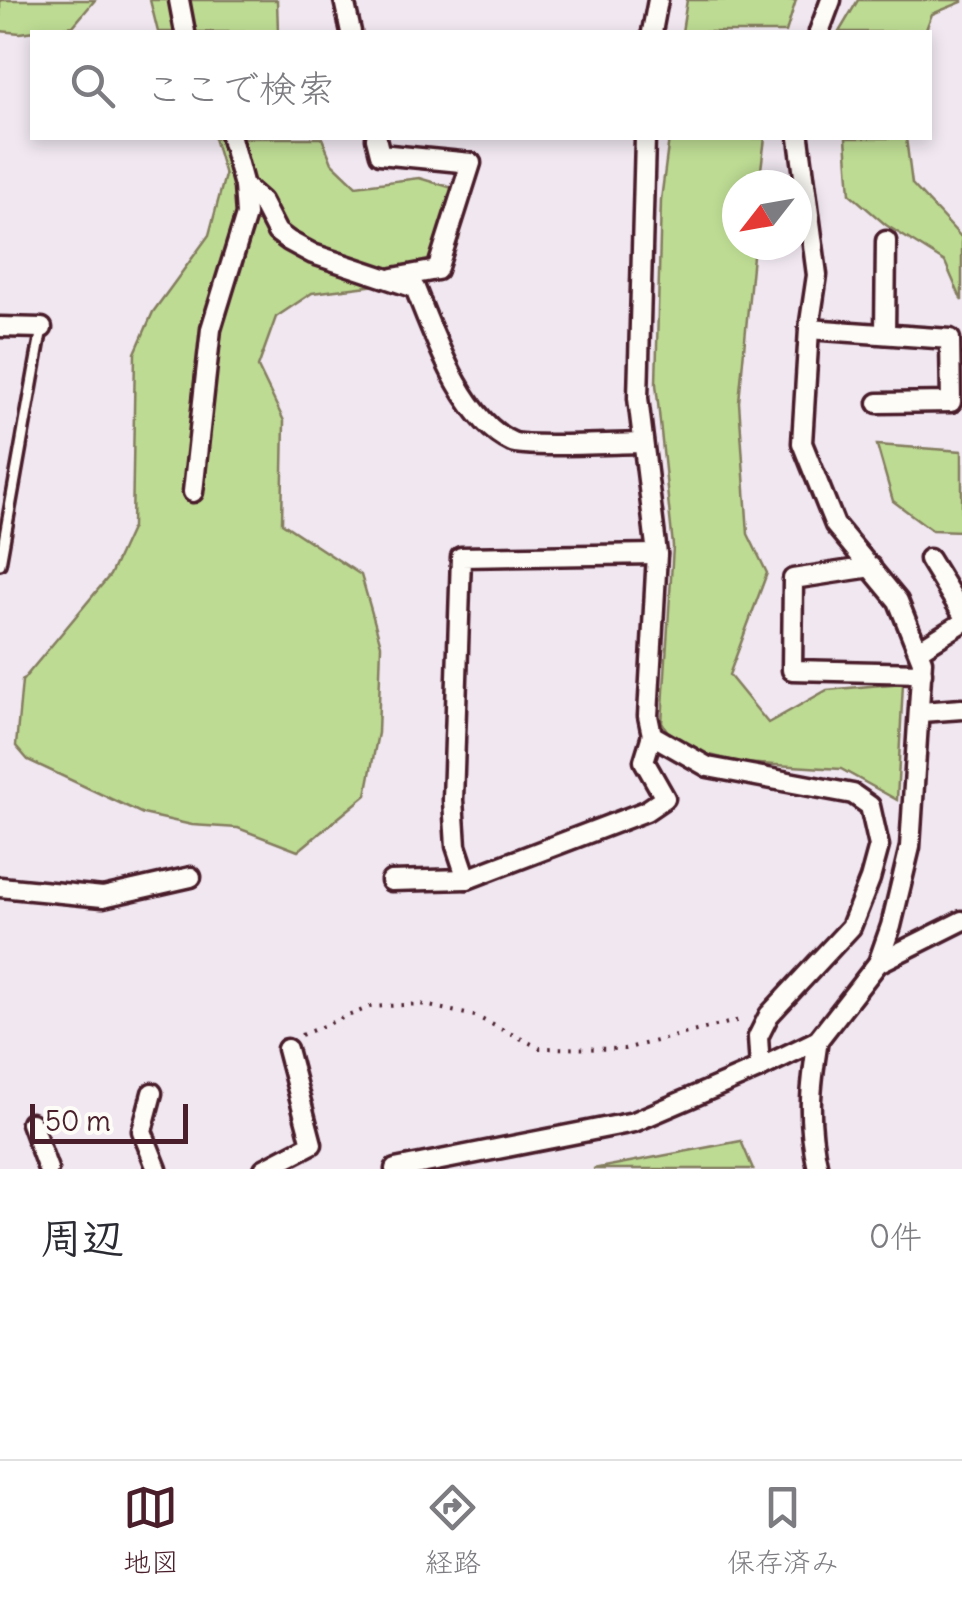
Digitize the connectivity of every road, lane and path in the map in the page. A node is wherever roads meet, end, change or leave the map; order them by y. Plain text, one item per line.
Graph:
1 (179, 0) edge
2 (344, 0) edge
3 (658, 0) edge
4 (831, 0) edge
5 (186, 30) edge
6 (352, 30) edge
7 (652, 30) edge
8 (820, 30) edge
9 (232, 140) edge
10 (376, 140) edge
11 (646, 140) edge
12 (800, 140) edge
13 (244, 186) junction
14 (886, 241) dead end
15 (388, 279) junction
16 (0, 328) edge
17 (42, 328) joint
18 (809, 329) junction
19 (885, 334) junction
20 (878, 402) dead end
21 (644, 442) junction
22 (192, 492) dead end
23 (657, 554) junction
24 (928, 559) dead end
25 (0, 564) edge
26 (871, 566) junction
27 (962, 613) edge
28 (962, 623) edge
29 (919, 650) junction
30 (922, 673) junction
31 (962, 709) edge
32 (921, 712) junction
33 (652, 735) junction
34 (191, 877) dead end
35 (467, 879) junction
36 (391, 881) dead end
37 (0, 887) edge
38 (962, 921) edge
39 (878, 964) junction
40 (773, 1012) junction
41 (301, 1034) dead end
42 (818, 1040) junction
43 (287, 1049) dead end
44 (760, 1068) junction
45 (152, 1093) dead end
46 (31, 1122) dead end
47 (48, 1169) edge
48 (157, 1169) edge
49 (264, 1169) edge
50 (396, 1169) edge
51 (818, 1169) edge

1 - 5 street
2 - 6 street
3 - 7 street
4 - 8 street
9 - 13 street
10 - 15 street
11 - 21 street
12 - 18 street
13 - 15 street
13 - 22 street
14 - 19 street
15 - 21 street
16 - 17 street
17 - 25 lane
18 - 19 street
18 - 26 street
19 - 20 street
21 - 23 street
23 - 33 street
23 - 35 street
24 - 27 street
26 - 29 street
26 - 30 street
28 - 29 street
29 - 30 street
30 - 32 street
31 - 32 street
32 - 39 street
33 - 35 street
33 - 40 street
34 - 37 street
35 - 36 street
38 - 39 street
39 - 42 street
40 - 41 path
40 - 44 street
42 - 44 street
42 - 51 street
43 - 49 street
44 - 50 street
45 - 48 street
46 - 47 street

